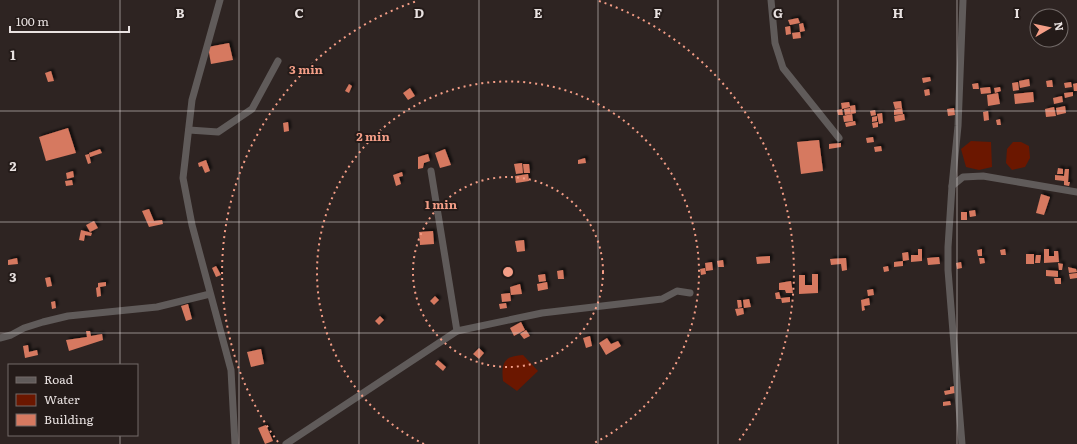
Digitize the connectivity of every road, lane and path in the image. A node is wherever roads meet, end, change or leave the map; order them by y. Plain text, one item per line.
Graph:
1 (220, 0) edge
2 (771, 0) edge
3 (964, 0) edge
4 (278, 61) dead end
5 (189, 130) junction
6 (839, 138) dead end
7 (431, 171) dead end
8 (952, 186) junction
9 (1077, 192) edge
10 (690, 293) dead end
11 (210, 294) junction
12 (458, 331) junction
13 (0, 338) edge
14 (235, 444) edge
15 (286, 444) edge
16 (962, 444) edge

1 - 5 street
2 - 6 street
3 - 8 street
4 - 5 street
5 - 11 street
7 - 12 street
8 - 9 street
8 - 16 street
10 - 12 street
11 - 13 street
11 - 14 street
12 - 15 street

